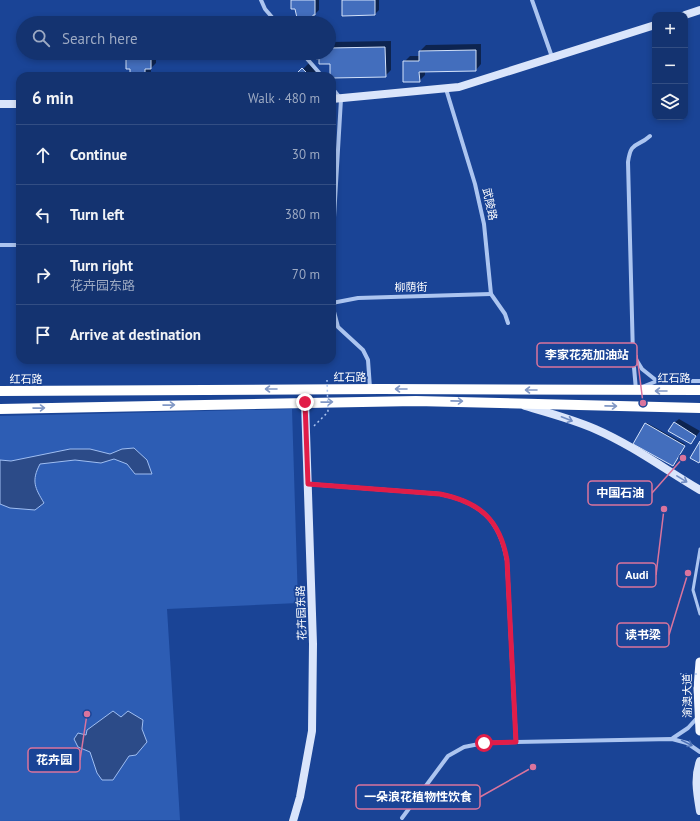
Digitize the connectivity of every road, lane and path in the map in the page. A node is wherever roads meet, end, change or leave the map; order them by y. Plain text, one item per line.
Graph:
1 (261, 0) edge
2 (532, 0) edge
3 (700, 10) edge
4 (688, 14) edge
5 (271, 16) edge
6 (652, 26) edge
7 (553, 57) junction
8 (308, 60) edge
9 (319, 72) edge
10 (446, 88) junction
11 (336, 99) edge
12 (0, 104) edge
13 (16, 104) edge
14 (650, 136) dead end
15 (0, 245) edge
16 (16, 245) edge
17 (491, 294) junction
18 (336, 303) edge
19 (336, 319) edge
20 (508, 323) dead end
21 (633, 356) junction
22 (327, 380) dead end
23 (700, 380) edge
24 (657, 381) junction
25 (370, 389) junction
26 (636, 390) junction
27 (700, 390) edge
28 (0, 391) edge
29 (305, 402) junction
30 (516, 404) junction
31 (700, 408) edge
32 (0, 409) edge
33 (314, 426) dead end
34 (308, 484) junction
35 (700, 490) edge
36 (700, 549) edge
37 (700, 614) edge
38 (700, 662) edge
39 (680, 674) dead end
40 (700, 674) edge
41 (698, 716) junction
42 (700, 731) edge
43 (672, 739) junction
44 (516, 742) junction
45 (700, 752) edge
46 (700, 761) edge
47 (700, 811) edge
48 (402, 818) dead end
49 (293, 821) edge

1 - 5 street
2 - 7 street
3 - 4 street
6 - 7 street
7 - 10 street
8 - 9 street
10 - 11 street
10 - 17 street, 武陵路
12 - 13 street
14 - 21 street
15 - 16 street
17 - 18 street, 柳荫街
17 - 20 street
19 - 25 street
21 - 24 street
21 - 26 street
22 - 33 path, bridge
23 - 24 street
24 - 26 street
26 -> 25 highway, 红石路
25 -> 28 highway, 红石路
27 -> 26 highway, 红石路
29 -> 30 highway
32 -> 29 highway
29 - 34 street, 花卉园东路
30 -> 31 highway
30 -> 35 street
34 - 44 street
34 - 49 street, 花卉园东路
36 - 37 lane
38 - 41 main road, 渝澳大道
39 - 40 path, bridge
41 - 42 main road, 渝澳大道
41 - 43 street
43 - 44 street
43 -> 45 street
44 - 48 street
46 - 47 street

